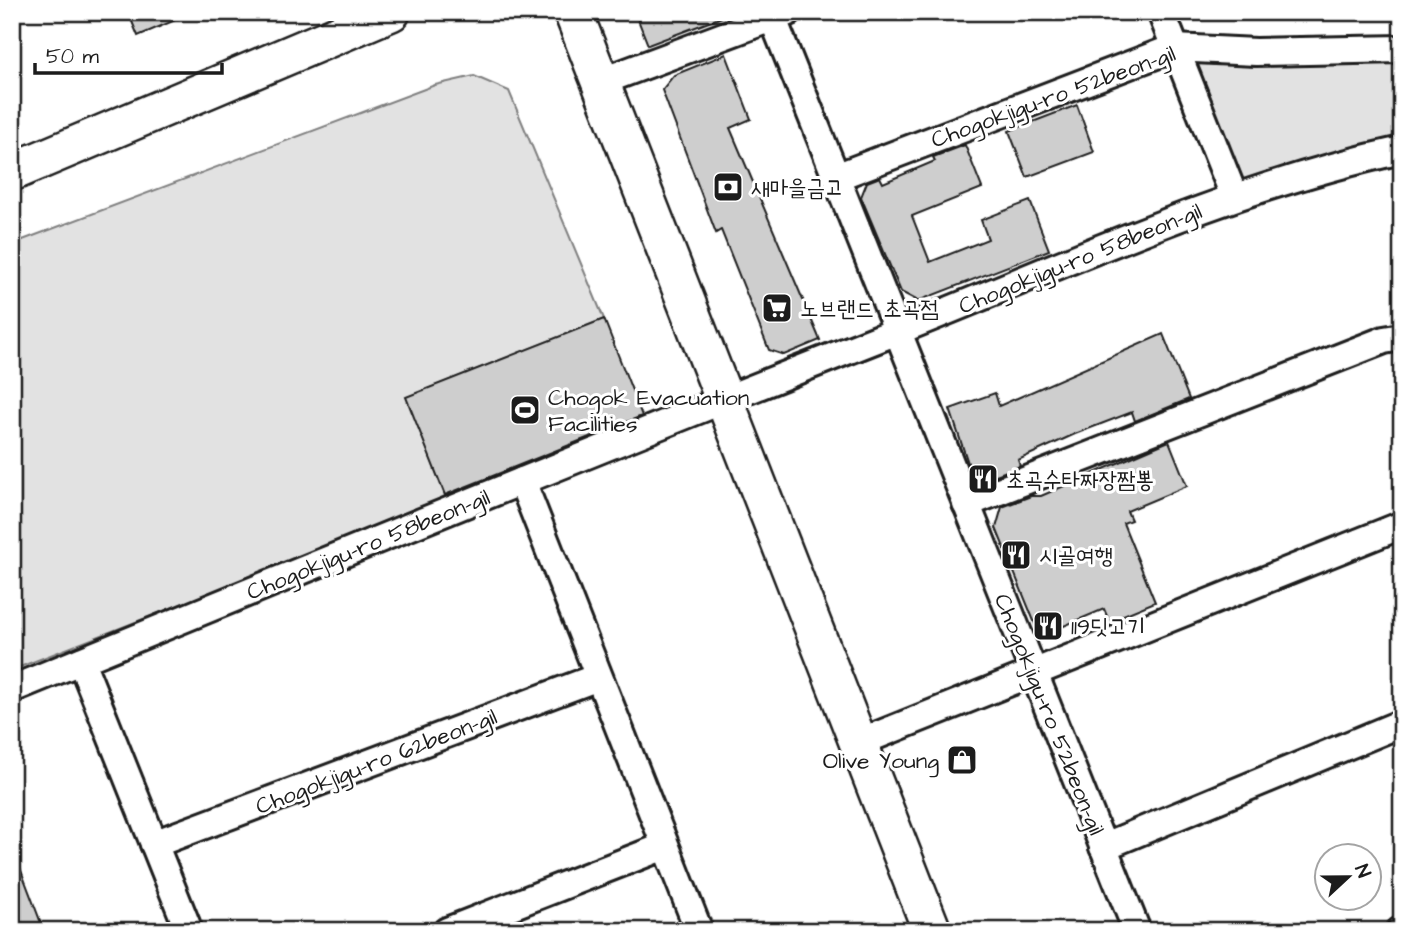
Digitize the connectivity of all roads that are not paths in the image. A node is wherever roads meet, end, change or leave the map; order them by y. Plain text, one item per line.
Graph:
1 (391, 12) edge
2 (573, 12) edge
3 (1161, 12) edge
4 (780, 15) edge
5 (1174, 48) junction
6 (1402, 49) edge
7 (600, 82) junction
8 (1402, 150) edge
9 (12, 172) edge
10 (836, 177) junction
11 (1234, 196) junction
12 (897, 331) junction
13 (1402, 337) edge
14 (724, 398) junction
15 (522, 481) junction
16 (966, 504) junction
17 (1402, 525) edge
18 (81, 661) junction
19 (1033, 672) junction
20 (598, 677) junction
21 (12, 689) edge
22 (1402, 723) edge
23 (858, 743) junction
24 (154, 844) junction
25 (665, 846) junction
26 (1103, 846) junction
27 (931, 930) edge
28 (189, 931) edge
29 (447, 931) edge
30 (699, 931) edge
31 (1137, 931) edge

1 - 9 street
2 - 7 street
3 - 5 street
4 - 7 street
4 - 10 street, Chogokjigu-ro 52beon-gil
5 - 6 street, Chogokjigu-ro 52beon-gil
5 - 10 street, Chogokjigu-ro 52beon-gil
5 - 11 street
7 - 14 street
8 - 11 street, Chogokjigu-ro 58beon-gil
10 - 12 street, Chogokjigu-ro 52beon-gil
11 - 12 street, Chogokjigu-ro 58beon-gil
12 - 14 street, Chogokjigu-ro 58beon-gil
12 - 16 street, Chogokjigu-ro 52beon-gil
13 - 16 street
14 - 15 street, Chogokjigu-ro 58beon-gil
14 - 23 street
15 - 18 street, Chogokjigu-ro 58beon-gil
15 - 20 street
16 - 19 street, Chogokjigu-ro 52beon-gil
17 - 19 street
18 - 21 street, Chogokjigu-ro 58beon-gil
18 - 24 street
19 - 23 street
19 - 26 street, Chogokjigu-ro 52beon-gil
20 - 24 street, Chogokjigu-ro 62beon-gil
20 - 25 street
22 - 26 street, Chogokjigu-ro 52beon-gil
23 - 27 street
24 - 28 street
25 - 29 street
25 - 30 street
26 - 31 street, Chogokjigu-ro 52beon-gil

